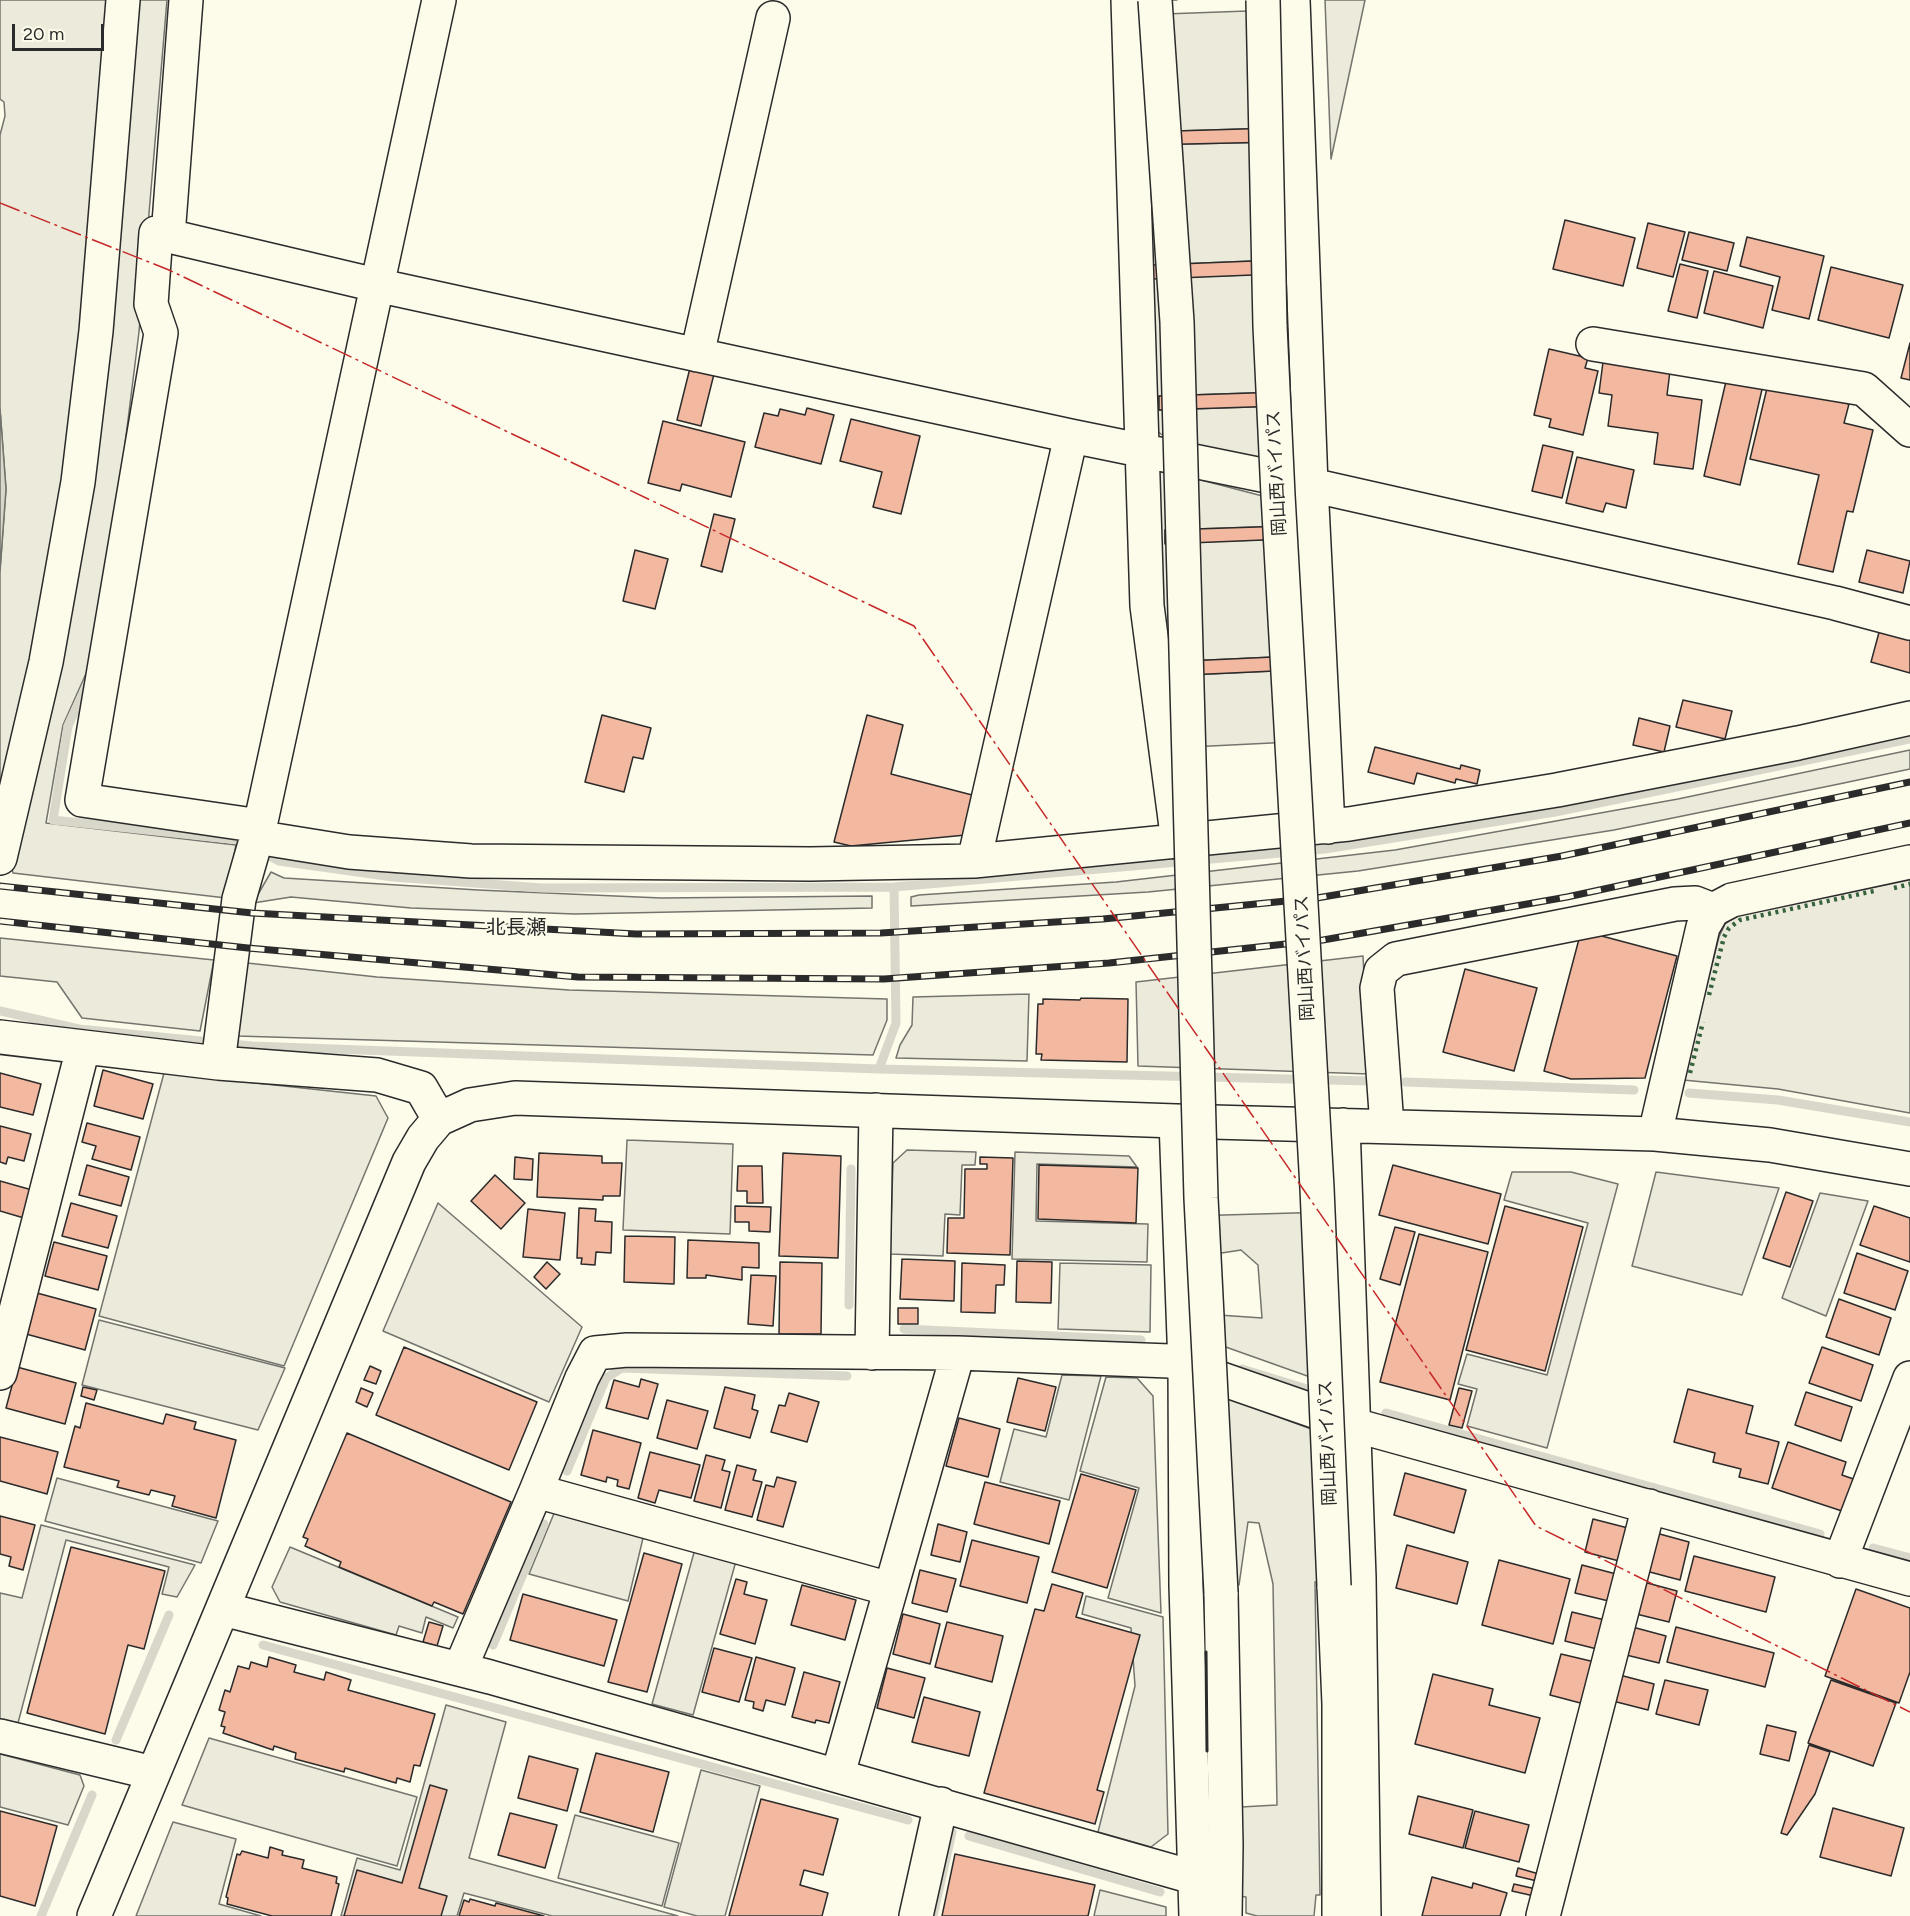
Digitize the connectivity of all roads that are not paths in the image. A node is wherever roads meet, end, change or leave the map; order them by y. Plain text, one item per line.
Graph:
1 (123, 0) edge
2 (186, 0) edge
3 (439, 0) edge
4 (1128, 0) edge
5 (1155, 0) edge
6 (1263, 0) edge
7 (1293, 0) edge
8 (773, 18) dead end
9 (168, 236) junction
10 (376, 285) junction
11 (1593, 344) dead end
12 (697, 355) junction
13 (1910, 430) edge
14 (1071, 436) junction
15 (1142, 449) junction
16 (1311, 485) junction
17 (1910, 623) edge
18 (1910, 718) edge
19 (1328, 827) junction
20 (255, 840) junction
21 (1178, 842) junction
22 (0, 858) edge
23 (974, 861) junction
24 (1910, 862) edge
25 (1713, 910) junction
26 (0, 1037) edge
27 (83, 1048) junction
28 (219, 1050) junction
29 (876, 1110) junction
30 (439, 1119) junction
31 (1176, 1121) junction
32 (1343, 1125) junction
33 (1387, 1126) junction
34 (1655, 1134) junction
35 (1910, 1169) edge
36 (872, 1353) junction
37 (958, 1353) junction
38 (1185, 1365) junction
39 (0, 1373) edge
40 (1910, 1378) edge
41 (1354, 1425) junction
42 (536, 1491) junction
43 (1649, 1506) junction
44 (1840, 1561) junction
45 (1910, 1579) edge
46 (890, 1589) junction
47 (223, 1609) junction
48 (460, 1669) junction
49 (0, 1736) edge
50 (153, 1773) junction
51 (838, 1774) junction
52 (941, 1804) junction
53 (1196, 1878) junction
54 (94, 1916) edge
55 (916, 1916) edge
56 (1196, 1916) edge
57 (1225, 1916) edge
58 (1339, 1916) edge
59 (1364, 1916) edge
60 (1543, 1916) edge

1 - 22 main road
2 - 9 main road
3 - 10 main road
4 - 15 main road
5 - 57 main road, bridge
6 - 58 main road, 岡山西バイパス, bridge
7 - 16 main road
8 - 12 main road
9 - 10 main road
9 - 20 main road
10 - 12 main road
10 - 20 main road
11 - 13 main road
12 - 14 main road
14 - 15 main road
14 - 23 main road
15 - 16 main road
15 - 21 main road
16 - 17 main road
16 - 19 main road
18 - 19 main road
19 - 21 main road
20 - 23 main road
20 - 28 main road
21 - 23 main road
24 - 25 main road
25 - 33 main road
25 - 34 main road
26 - 27 main road
27 - 28 main road
27 - 39 main road
28 - 30 main road
29 - 30 main road
29 - 31 main road
29 - 36 main road
30 - 47 main road
31 - 32 main road
31 - 38 main road
32 - 33 main road
32 - 41 main road
33 - 34 main road
34 - 35 main road
36 - 37 main road
36 - 42 main road
37 - 38 main road
37 - 46 main road
38 - 41 main road
38 - 53 main road
40 - 44 main road
41 - 43 main road
41 - 59 main road
42 - 46 main road
42 - 48 main road
43 - 44 main road
43 - 60 main road
44 - 45 main road
46 - 51 main road
47 - 48 main road
47 - 50 main road
48 - 51 main road
49 - 50 main road
50 - 54 main road
51 - 52 main road
52 - 53 main road
52 - 55 main road
53 - 56 main road

